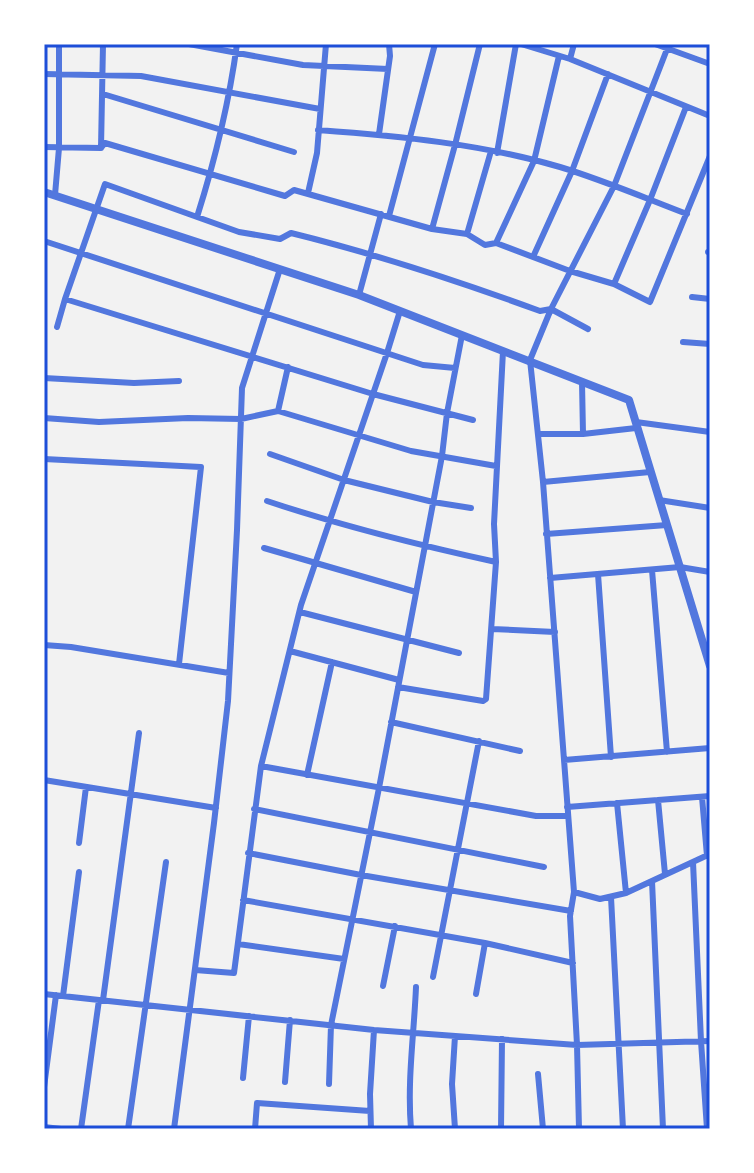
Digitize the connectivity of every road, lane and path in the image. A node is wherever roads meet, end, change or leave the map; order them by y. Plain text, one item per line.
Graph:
1 (59, 44) edge
2 (103, 44) edge
3 (189, 44) edge
4 (237, 44) edge
5 (326, 44) edge
6 (389, 44) edge
7 (435, 44) edge
8 (480, 44) edge
9 (519, 44) edge
10 (574, 44) edge
11 (655, 44) edge
12 (668, 46) edge
13 (236, 53) junction
14 (559, 56) junction
15 (570, 59) junction
16 (710, 64) edge
17 (324, 66) junction
18 (388, 69) junction
19 (44, 74) edge
20 (59, 74) junction
21 (103, 74) junction
22 (608, 74) junction
23 (230, 93) junction
24 (650, 93) junction
25 (103, 94) junction
26 (686, 107) junction
27 (320, 109) junction
28 (710, 116) edge
29 (221, 130) junction
30 (318, 130) junction
31 (379, 134) junction
32 (410, 137) junction
33 (455, 145) junction
34 (44, 147) edge
35 (59, 148) junction
36 (101, 148) junction
37 (294, 152) dead end
38 (494, 152) junction
39 (710, 156) edge
40 (534, 161) junction
41 (572, 171) junction
42 (211, 173) junction
43 (614, 186) junction
44 (44, 192) edge
45 (308, 193) junction
46 (55, 195) junction
47 (650, 200) junction
48 (96, 210) junction
49 (687, 214) junction
50 (385, 215) junction
51 (197, 217) junction
52 (432, 229) junction
53 (467, 234) junction
54 (44, 241) edge
55 (496, 243) junction
56 (81, 254) junction
57 (371, 254) junction
58 (533, 257) junction
59 (280, 269) junction
60 (570, 271) junction
61 (614, 284) junction
62 (359, 295) junction
63 (692, 297) dead end
64 (65, 299) junction
65 (710, 299) edge
66 (551, 309) junction
67 (400, 311) junction
68 (265, 314) junction
69 (57, 327) dead end
70 (588, 329) dead end
71 (462, 335) junction
72 (683, 342) dead end
73 (710, 344) edge
74 (503, 351) junction
75 (387, 353) junction
76 (252, 356) junction
77 (530, 360) junction
78 (288, 367) junction
79 (455, 368) junction
80 (44, 378) edge
81 (179, 381) dead end
82 (582, 382) junction
83 (373, 394) junction
84 (278, 411) junction
85 (447, 413) junction
86 (44, 418) edge
87 (241, 419) junction
88 (473, 420) dead end
89 (636, 425) junction
90 (710, 432) edge
91 (538, 434) junction
92 (583, 434) junction
93 (358, 436) junction
94 (270, 454) dead end
95 (442, 456) junction
96 (44, 459) edge
97 (496, 466) junction
98 (650, 472) junction
99 (344, 480) junction
100 (543, 482) junction
101 (659, 500) junction
102 (267, 501) dead end
103 (433, 502) junction
104 (471, 508) dead end
105 (710, 508) edge
106 (330, 522) junction
107 (667, 525) junction
108 (546, 534) junction
109 (424, 546) junction
110 (264, 548) dead end
111 (496, 562) junction
112 (315, 565) junction
113 (680, 567) junction
114 (652, 570) junction
115 (710, 572) edge
116 (598, 574) junction
117 (550, 578) junction
118 (416, 592) junction
119 (300, 612) junction
120 (492, 629) junction
121 (555, 632) junction
122 (406, 641) junction
123 (44, 645) edge
124 (290, 651) junction
125 (459, 653) dead end
126 (332, 662) junction
127 (179, 664) junction
128 (710, 666) edge
129 (229, 673) junction
130 (398, 683) junction
131 (391, 722) junction
132 (139, 733) dead end
133 (479, 741) junction
134 (710, 748) edge
135 (520, 751) dead end
136 (667, 752) junction
137 (611, 757) junction
138 (564, 760) junction
139 (261, 766) junction
140 (307, 775) junction
141 (44, 780) edge
142 (86, 787) junction
143 (379, 788) junction
144 (131, 794) junction
145 (706, 796) edge
146 (658, 800) junction
147 (617, 803) junction
148 (468, 804) junction
149 (567, 807) junction
150 (216, 808) junction
151 (254, 809) junction
152 (568, 816) junction
153 (370, 832) junction
154 (79, 843) dead end
155 (459, 850) junction
156 (248, 853) junction
157 (708, 855) edge
158 (166, 862) dead end
159 (693, 862) junction
160 (544, 867) dead end
161 (79, 872) dead end
162 (665, 874) junction
163 (361, 875) junction
164 (652, 881) junction
165 (451, 890) junction
166 (574, 892) junction
167 (626, 893) junction
168 (611, 897) junction
169 (243, 900) junction
170 (571, 911) junction
171 (352, 919) junction
172 (395, 926) junction
173 (442, 935) junction
174 (485, 943) junction
175 (238, 944) junction
176 (344, 959) junction
177 (573, 963) junction
178 (195, 970) junction
179 (433, 977) dead end
180 (383, 986) dead end
181 (416, 987) dead end
182 (44, 994) edge
183 (476, 994) dead end
184 (60, 995) junction
185 (101, 1000) junction
186 (146, 1005) junction
187 (189, 1009) junction
188 (249, 1016) junction
189 (290, 1020) junction
190 (331, 1025) junction
191 (374, 1030) junction
192 (414, 1033) junction
193 (455, 1036) junction
194 (502, 1039) junction
195 (701, 1041) junction
196 (710, 1041) edge
197 (660, 1042) junction
198 (617, 1044) junction
199 (577, 1045) junction
200 (538, 1074) dead end
201 (243, 1078) dead end
202 (285, 1082) dead end
203 (329, 1084) dead end
204 (44, 1087) edge
205 (370, 1111) junction
206 (44, 1127) edge
207 (61, 1129) edge
208 (81, 1129) edge
209 (128, 1129) edge
210 (174, 1129) edge
211 (255, 1129) edge
212 (371, 1129) edge
213 (411, 1129) edge
214 (455, 1129) edge
215 (501, 1129) edge
216 (543, 1129) edge
217 (579, 1129) edge
218 (623, 1129) edge
219 (663, 1129) edge
220 (707, 1129) edge

1 - 20 street
2 - 21 street
3 - 13 street
4 - 13 street
5 - 17 street
6 - 18 street
7 - 32 street
8 - 33 street
9 - 14 street
9 - 38 street
10 - 15 street
11 - 12 street
12 - 16 street
12 - 24 street
13 - 17 street
13 - 23 street
14 - 15 street
14 - 40 street
15 - 22 street
17 - 18 street
17 - 27 street
18 - 31 street
19 - 20 street
20 - 21 street
20 - 35 street
21 - 23 street
21 - 25 street
22 - 24 street
22 - 41 street
23 - 27 street
23 - 29 street
24 - 26 street
24 - 43 street
25 - 29 street
25 - 36 street
26 - 28 street
26 - 47 street
27 - 30 street
29 - 37 street
29 - 42 street
30 - 31 street
30 - 45 street
31 - 32 street
32 - 33 street
32 - 50 street
33 - 38 street
33 - 52 street
34 - 35 street
35 - 36 street
35 - 46 street
36 - 42 street
38 - 40 street
38 - 53 street
39 - 49 street
40 - 41 street
40 - 55 street
41 - 43 street
41 - 58 street
42 - 45 street
42 - 51 street
43 - 47 street
43 - 60 street
44 - 46 street
45 - 50 street
46 - 48 street
47 - 49 street
47 - 61 street
48 - 51 street
48 - 56 street
48 - 59 street
49 - 61 street
50 - 52 street
50 - 57 street
51 - 57 street
52 - 53 street
53 - 55 street
54 - 56 street
55 - 58 street
56 - 64 street
56 - 68 street
57 - 62 street
57 - 66 street
58 - 60 street
59 - 62 street
59 - 68 street
60 - 61 street
60 - 66 street
62 - 67 street
63 - 65 street
64 - 69 street
64 - 76 street
66 - 70 street
66 - 77 street
67 - 71 street
67 - 75 street
68 - 75 street
68 - 76 street
71 - 74 street
71 - 79 street
72 - 73 street
74 - 77 street
74 - 97 street
75 - 79 street
75 - 83 street
76 - 78 street
76 - 87 street
77 - 82 street
77 - 91 street
78 - 83 street
78 - 84 street
79 - 85 street
80 - 81 street
82 - 89 street
82 - 92 street
83 - 85 street
83 - 93 street
84 - 87 street
84 - 93 street
85 - 88 street
85 - 95 street
86 - 87 street
87 - 129 street
89 - 90 street
89 - 92 street
89 - 98 street
91 - 92 street
91 - 100 street
93 - 95 street
93 - 99 street
94 - 99 street
95 - 97 street
95 - 103 street
96 - 127 street
97 - 111 street
98 - 100 street
98 - 101 street
99 - 103 street
99 - 106 street
100 - 108 street
101 - 105 street
101 - 107 street
102 - 106 street
103 - 104 street
103 - 109 street
106 - 109 street
106 - 112 street
107 - 108 street
107 - 113 street
108 - 117 street
109 - 111 street
109 - 118 street
110 - 112 street
111 - 120 street
112 - 118 street
112 - 119 street
113 - 114 street
113 - 115 street
113 - 128 street
114 - 116 street
114 - 136 street
116 - 117 street
116 - 137 street
117 - 121 street
118 - 122 street
119 - 122 street
119 - 124 street
120 - 121 street
120 - 130 street
121 - 138 street
122 - 125 street
122 - 130 street
123 - 127 street
124 - 126 street
124 - 139 street
126 - 130 street
126 - 140 street
127 - 129 street
129 - 150 street
130 - 131 street
131 - 133 street
131 - 143 street
132 - 144 street
133 - 135 street
133 - 148 street
134 - 136 street
136 - 137 street
137 - 138 street
138 - 149 street
139 - 140 street
139 - 151 street
140 - 143 street
141 - 142 street
142 - 144 street
142 - 154 street
143 - 148 street
143 - 153 street
144 - 150 street
144 - 185 street
145 - 146 street
145 - 157 street
146 - 147 street
146 - 162 street
147 - 149 street
147 - 167 street
148 - 152 street
148 - 155 street
149 - 152 street
150 - 178 street
151 - 153 street
151 - 156 street
152 - 166 street
153 - 155 street
153 - 163 street
155 - 160 street
155 - 165 street
156 - 163 street
156 - 169 street
157 - 159 street
158 - 186 street
159 - 162 street
159 - 195 street
161 - 184 street
162 - 164 street
163 - 165 street
163 - 171 street
164 - 167 street
164 - 197 street
165 - 170 street
165 - 173 street
166 - 168 street
166 - 170 street
167 - 168 street
168 - 198 street
169 - 171 street
169 - 175 street
170 - 177 street
171 - 172 street
171 - 176 street
172 - 173 street
172 - 180 street
173 - 174 street
173 - 179 street
174 - 177 street
174 - 183 street
175 - 176 street
175 - 178 street
176 - 190 street
177 - 199 street
178 - 187 street
181 - 192 street
182 - 184 street
184 - 185 street
184 - 204 street
185 - 186 street
185 - 208 street
186 - 187 street
186 - 209 street
187 - 188 street
187 - 210 street
188 - 189 street
188 - 201 street
189 - 190 street
189 - 202 street
190 - 191 street
190 - 203 street
191 - 192 street
191 - 205 street
192 - 193 street
192 - 213 street
193 - 194 street
193 - 214 street
194 - 199 street
194 - 215 street
195 - 196 street
195 - 197 street
195 - 220 street
197 - 198 street
197 - 219 street
198 - 199 street
198 - 218 street
199 - 217 street
200 - 216 street
205 - 211 street
205 - 212 street
206 - 207 street

